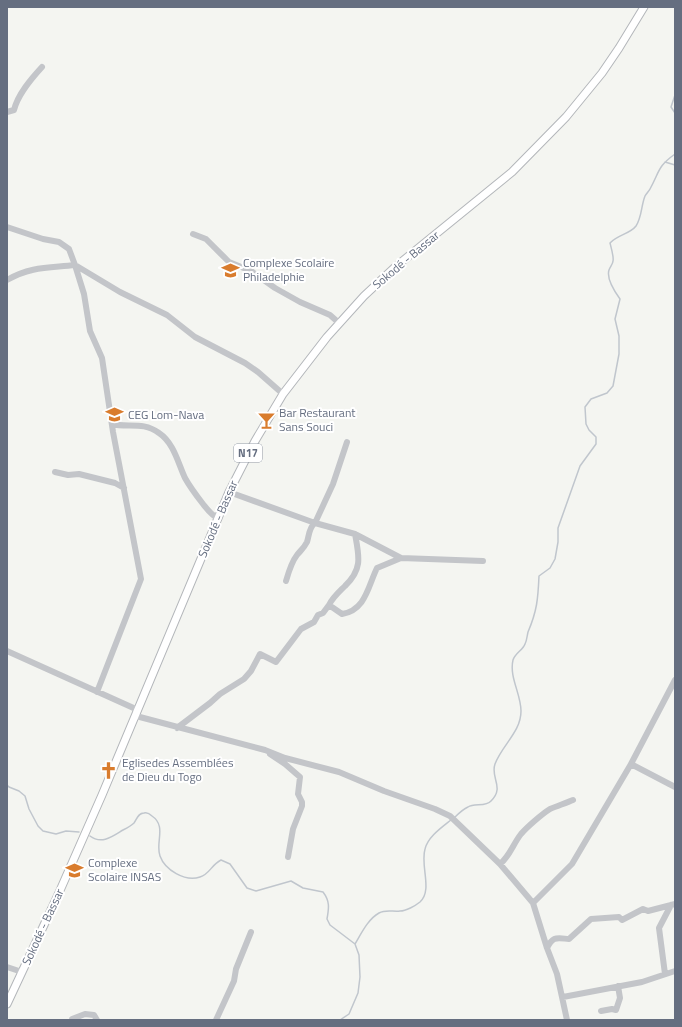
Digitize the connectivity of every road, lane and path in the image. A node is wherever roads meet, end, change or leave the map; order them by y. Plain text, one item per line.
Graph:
1 (644, 7) edge
2 (42, 67) dead end
3 (7, 112) edge
4 (7, 227) edge
5 (193, 234) dead end
6 (75, 265) junction
7 (7, 280) edge
8 (339, 323) junction
9 (283, 394) junction
10 (112, 424) junction
11 (347, 442) dead end
12 (55, 472) dead end
13 (124, 488) junction
14 (229, 492) junction
15 (218, 518) junction
16 (315, 523) junction
17 (355, 534) junction
18 (401, 558) junction
19 (483, 561) dead end
20 (286, 581) dead end
21 (329, 605) junction
22 (7, 651) edge
23 (675, 680) edge
24 (97, 692) junction
25 (668, 693) junction
26 (675, 697) edge
27 (137, 713) junction
28 (177, 728) junction
29 (266, 751) junction
30 (631, 764) junction
31 (675, 787) edge
32 (573, 800) dead end
33 (288, 857) dead end
34 (500, 864) junction
35 (534, 903) junction
36 (673, 904) edge
37 (251, 932) dead end
38 (547, 948) junction
39 (7, 967) edge
40 (675, 971) edge
41 (22, 972) junction
42 (665, 974) junction
43 (618, 986) junction
44 (563, 997) junction
45 (7, 1004) edge
46 (601, 1012) dead end
47 (72, 1020) edge
48 (97, 1020) edge
49 (216, 1020) edge
50 (568, 1020) edge

1 - 8 main road, Sokodé - Bassar / N17
2 - 3 street
4 - 6 street
5 - 8 street
6 - 7 street
6 - 9 street
6 - 10 street
8 - 9 main road, Sokodé - Bassar / N17
9 - 14 main road, Sokodé - Bassar / N17
10 - 13 street
10 - 15 street
11 - 16 street
12 - 13 street
13 - 24 street
14 - 15 main road, Sokodé - Bassar / N17
14 - 16 street
15 - 27 main road, Sokodé - Bassar / N17
16 - 17 street
16 - 20 street
17 - 18 street
17 - 21 street
18 - 19 street
18 - 21 street
21 - 28 street
22 - 24 street
23 - 25 street
24 - 27 street
25 - 26 street
25 - 30 street
27 - 28 street
27 - 41 main road, Sokodé - Bassar / N17
28 - 29 street
29 - 33 street
29 - 34 street
30 - 31 street
30 - 35 street
32 - 34 street
34 - 35 street
35 - 38 street
36 - 38 street
36 - 42 street
37 - 49 street
38 - 44 street
39 - 41 street
40 - 42 street
41 - 45 main road, Sokodé - Bassar / N17
42 - 43 street
43 - 44 street
43 - 46 street
44 - 50 street
47 - 48 street

